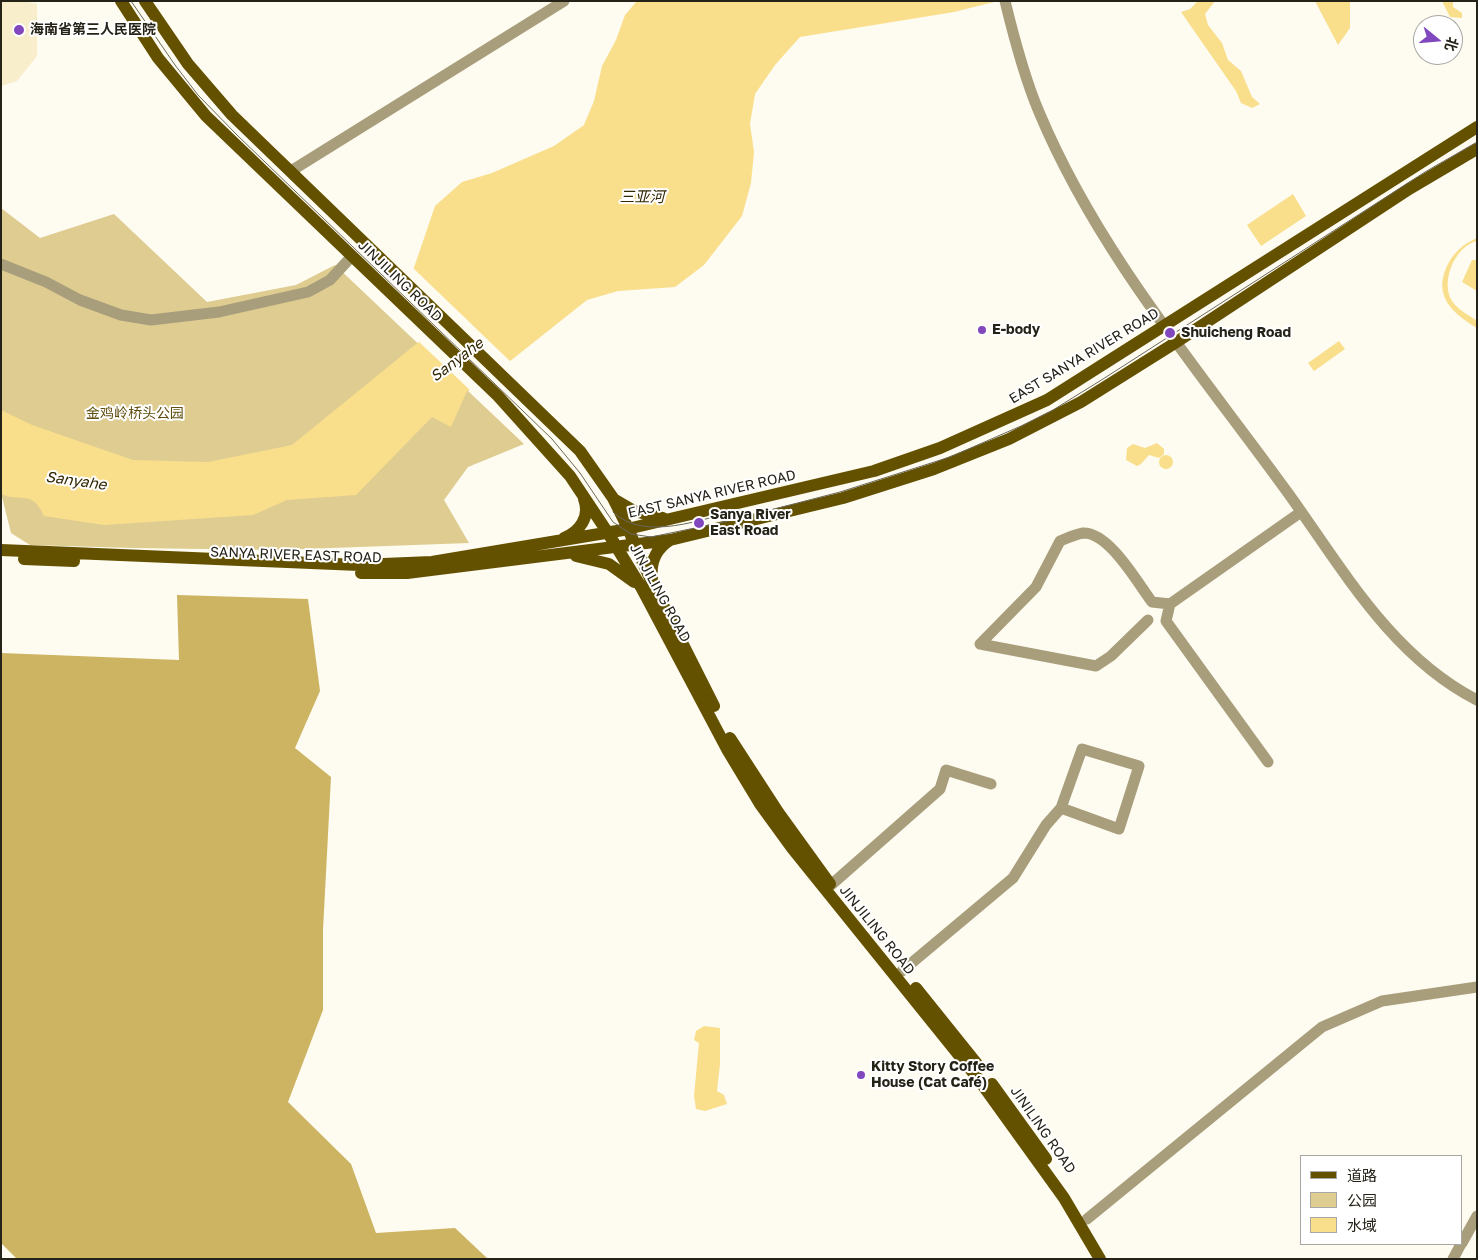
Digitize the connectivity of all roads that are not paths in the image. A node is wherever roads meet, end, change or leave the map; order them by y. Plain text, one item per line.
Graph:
1 (121, 1) edge
2 (145, 1) edge
3 (564, 1) edge
4 (1005, 5) edge
5 (1477, 127) edge
6 (1477, 149) edge
7 (291, 171) junction
8 (352, 256) junction
9 (1, 264) edge
10 (1163, 326) junction
11 (1175, 343) junction
12 (582, 492) junction
13 (612, 498) junction
14 (1301, 512) junction
15 (666, 518) junction
16 (628, 528) junction
17 (608, 532) junction
18 (670, 540) junction
19 (636, 545) junction
20 (618, 547) junction
21 (553, 549) junction
22 (1, 550) edge
23 (1, 558) edge
24 (646, 585) junction
25 (1152, 602) junction
26 (1170, 604) junction
27 (1148, 620) junction
28 (1166, 621) junction
29 (1477, 700) edge
30 (1268, 762) dead end
31 (992, 784) dead end
32 (1061, 808) junction
33 (831, 885) junction
34 (902, 971) junction
35 (1477, 987) edge
36 (1477, 1216) edge
37 (1087, 1219) junction
38 (1463, 1241) edge
39 (1461, 1245) edge
40 (1100, 1259) edge
41 (1108, 1259) edge
42 (1453, 1259) edge

1 - 8 main road, JINJILING ROAD
2 - 7 main road, JINJILING ROAD
3 - 7 street
4 - 10 street
5 - 10 main road, EAST SANYA RIVER ROAD
6 - 11 main road
7 - 13 main road, JINJILING ROAD
8 - 9 street
8 - 12 main road, JINJILING ROAD
10 - 11 street
10 - 15 main road, EAST SANYA RIVER ROAD
11 - 14 street
11 - 18 main road
12 - 17 main road, JINJILING ROAD
12 - 21 main road
13 - 15 main road
13 - 16 main road, JINJILING ROAD
14 - 26 street
14 - 29 street
15 - 16 main road, EAST SANYA RIVER ROAD
16 - 17 main road, EAST SANYA RIVER ROAD
16 - 19 main road, JINJILING ROAD
17 - 20 main road, JINJILING ROAD
17 - 21 main road, SANYA RIVER EAST ROAD
18 - 19 main road
18 - 24 main road
19 - 20 main road
19 - 24 main road, JINJILING ROAD
20 - 21 main road, SANYA RIVER EAST ROAD
20 - 24 main road, JINJILING ROAD
21 - 22 main road, SANYA RIVER EAST ROAD
21 - 23 main road, SANYA RIVER EAST ROAD
21 - 24 main road
24 - 33 main road, JINJILING ROAD
24 - 40 main road, JINJILING ROAD
25 - 26 street
25 - 27 street
25 - 27 street
26 - 28 street
27 - 28 street
28 - 30 street
31 - 33 street
32 - 32 street
32 - 34 street
33 - 34 main road, JINILING ROAD
34 - 37 main road, JINILING ROAD
35 - 37 street
36 - 38 street
37 - 41 main road, JINILING ROAD
39 - 42 street

